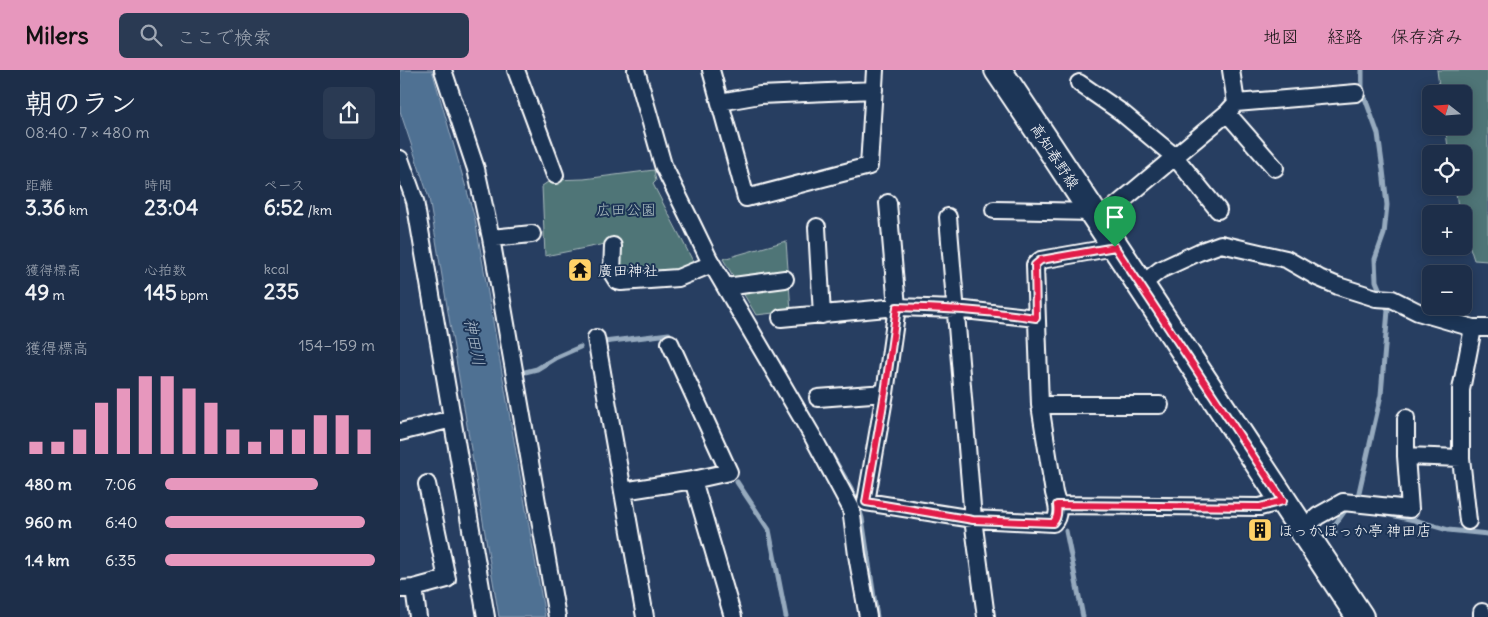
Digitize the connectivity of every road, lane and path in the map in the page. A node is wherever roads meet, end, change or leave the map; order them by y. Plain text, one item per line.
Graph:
1 (443, 70) edge
2 (516, 70) edge
3 (636, 70) edge
4 (711, 70) edge
5 (875, 70) edge
6 (998, 70) edge
7 (1231, 70) edge
8 (1079, 83) dead end
9 (874, 90) junction
10 (1356, 93) dead end
11 (720, 102) junction
12 (1231, 108) junction
13 (1175, 157) junction
14 (400, 160) edge
15 (1275, 168) dead end
16 (555, 176) dead end
17 (888, 204) dead end
18 (994, 210) dead end
19 (1218, 210) dead end
20 (948, 217) dead end
21 (1095, 217) junction
22 (817, 227) dead end
23 (532, 234) dead end
24 (491, 238) junction
25 (613, 246) dead end
26 (1115, 247) junction
27 (712, 264) junction
28 (785, 279) dead end
29 (1141, 285) junction
30 (734, 286) junction
31 (897, 307) junction
32 (956, 309) junction
33 (822, 315) junction
34 (781, 318) dead end
35 (1036, 318) junction
36 (1480, 328) edge
37 (596, 338) dead end
38 (670, 343) dead end
39 (885, 393) junction
40 (818, 398) dead end
41 (1160, 404) dead end
42 (1040, 405) junction
43 (1406, 418) dead end
44 (452, 419) junction
45 (400, 432) edge
46 (1406, 456) junction
47 (1461, 458) junction
48 (693, 480) junction
49 (427, 484) dead end
50 (623, 491) junction
51 (1283, 501) junction
52 (1057, 505) junction
53 (973, 520) junction
54 (1468, 520) dead end
55 (1302, 530) junction
56 (407, 588) edge
57 (418, 617) edge
58 (486, 617) edge
59 (557, 617) edge
60 (645, 617) edge
61 (733, 617) edge
62 (868, 617) edge
63 (986, 617) edge
64 (1360, 617) edge

1 - 24 street
2 - 16 street
3 - 27 street
4 - 11 street
5 - 9 street
6 - 21 main road, 高知春野線
7 - 12 street
8 - 13 street
9 - 11 street
9 - 11 street
10 - 12 street
12 - 13 street
12 - 15 street
13 - 19 street
13 - 21 street
14 - 44 street
17 - 31 street
18 - 21 street
20 - 32 street
21 - 26 main road, 高知春野線
22 - 33 street
23 - 24 street
24 - 59 street
25 - 27 street
26 - 29 main road, 高知春野線
26 - 35 street
27 - 30 street
28 - 30 street
29 - 36 street
29 - 51 main road, 高知春野線
30 - 62 street
31 - 32 street
31 - 33 street
31 - 39 street
32 - 35 street
32 - 53 street
33 - 34 street
35 - 42 street
36 - 47 street
37 - 50 street
38 - 48 street
39 - 40 street
39 - 53 street
41 - 42 street
42 - 52 street
43 - 46 street
44 - 45 street
44 - 58 street
46 - 47 street
46 - 55 street
47 - 54 street
48 - 50 street
48 - 61 street
49 - 56 street
50 - 60 street
51 - 52 street
51 - 55 main road, 高知春野線
52 - 53 street
53 - 63 street
55 - 64 main road, 高知春野線
56 - 57 street

